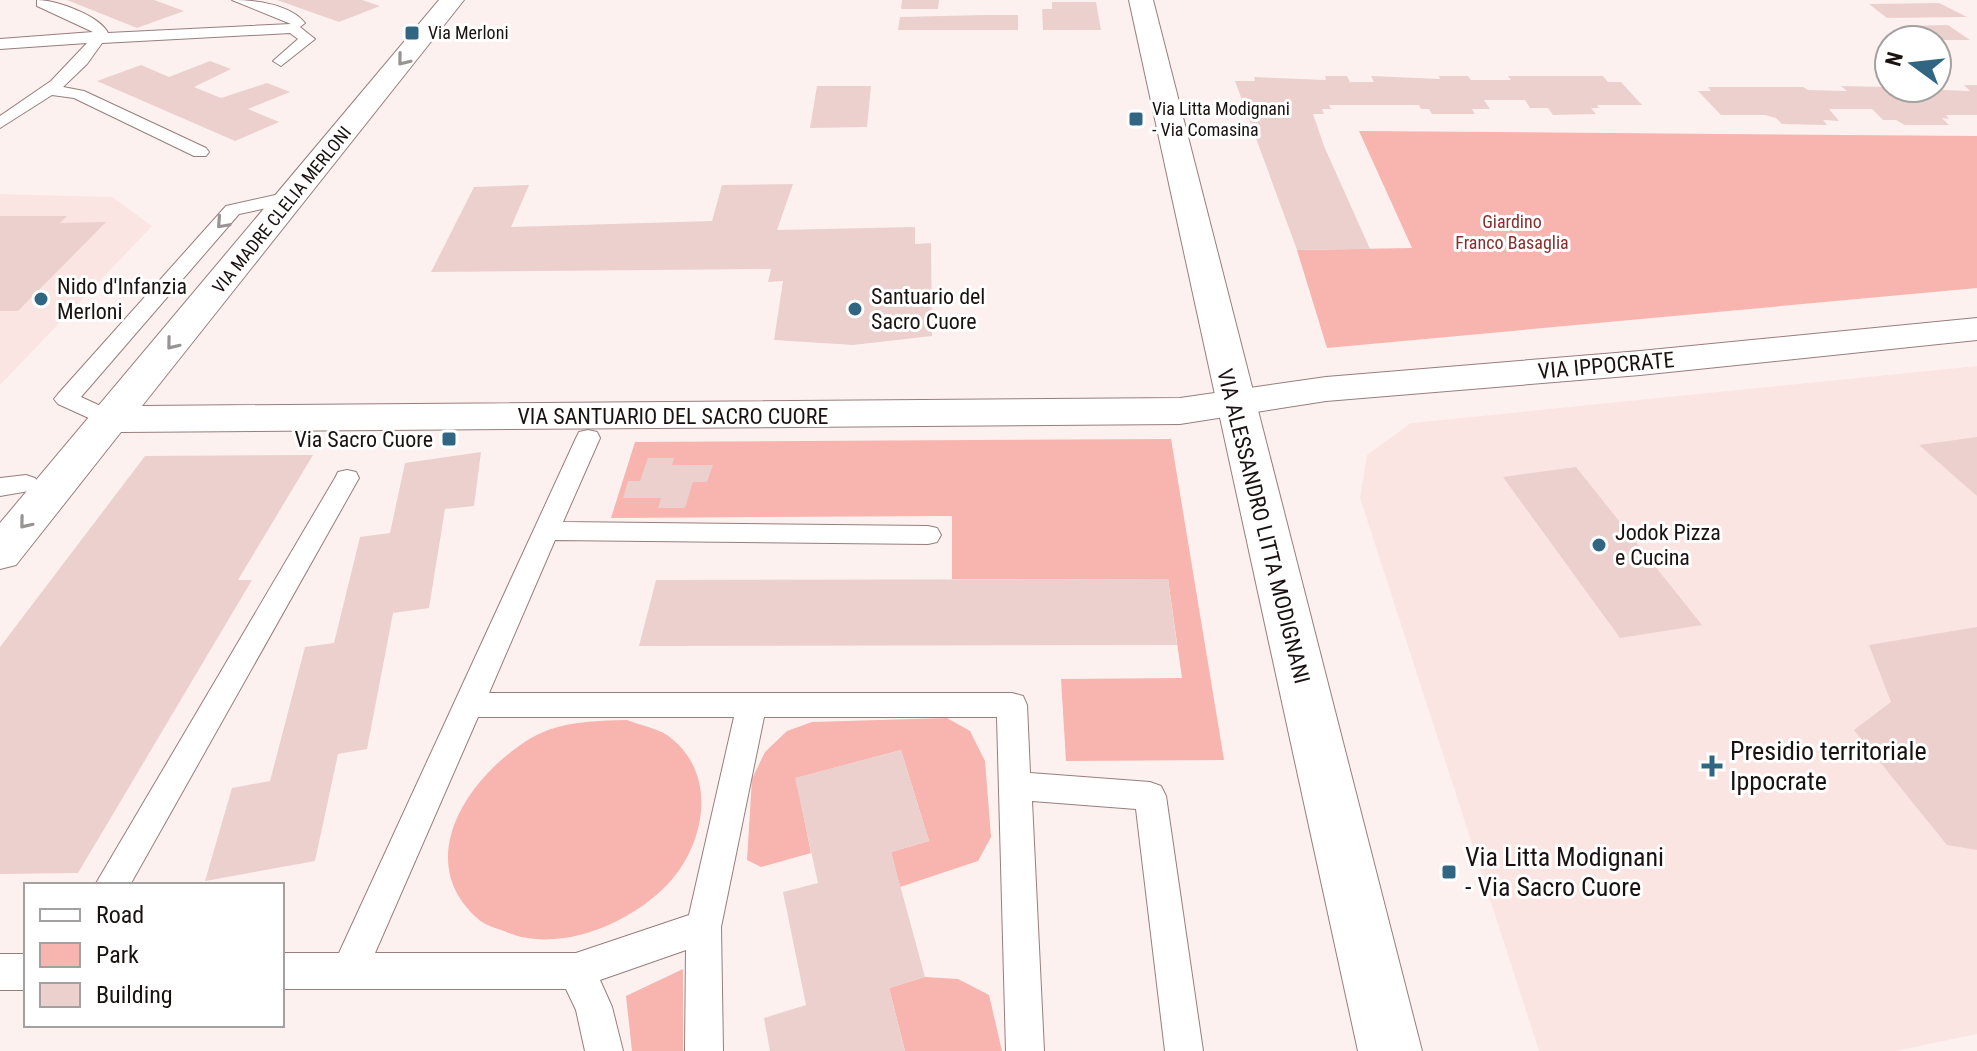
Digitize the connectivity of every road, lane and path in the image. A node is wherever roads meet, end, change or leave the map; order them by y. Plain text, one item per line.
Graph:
1 (239, 0) edge
2 (452, 0) edge
3 (1141, 0) edge
4 (42, 3) dead end
5 (292, 29) junction
6 (97, 40) junction
7 (0, 44) edge
8 (38, 44) junction
9 (281, 61) dead end
10 (0, 64) edge
11 (49, 90) junction
12 (0, 123) edge
13 (200, 152) dead end
14 (293, 197) junction
15 (1977, 329) edge
16 (1236, 402) junction
17 (110, 419) junction
18 (588, 438) dead end
19 (347, 478) dead end
20 (26, 484) dead end
21 (0, 487) edge
22 (544, 531) junction
23 (928, 535) dead end
24 (0, 553) edge
25 (467, 705) junction
26 (752, 705) junction
27 (1015, 786) junction
28 (113, 883) edge
29 (704, 927) junction
30 (284, 971) edge
31 (349, 971) junction
32 (576, 971) junction
33 (0, 972) edge
34 (24, 972) edge
35 (604, 1051) edge
36 (704, 1051) edge
37 (1025, 1051) edge
38 (1184, 1051) edge
39 (1390, 1051) edge

1 - 5 lane
2 -> 14 street, VIA MADRE CLELIA MERLONI
3 - 16 street, VIA ALESSANDRO LITTA MODIGNANI
4 - 6 lane
5 - 6 lane
5 - 9 lane
6 - 8 lane
6 - 11 lane
7 - 8 lane
8 - 10 lane
11 - 12 lane
11 - 13 lane
14 -> 17 street, VIA MADRE CLELIA MERLONI
14 -> 17 lane
15 - 16 street, VIA IPPOCRATE
16 - 17 street, VIA SANTUARIO DEL SACRO CUORE
16 - 39 street, VIA ALESSANDRO LITTA MODIGNANI
17 -> 24 street, VIA MADRE CLELIA MERLONI
18 - 22 lane
19 - 28 lane
20 - 21 lane
22 - 23 lane
22 - 25 lane
25 - 26 lane
25 - 31 lane
26 - 27 lane
26 - 29 lane
27 - 37 lane
27 - 38 lane
29 - 32 lane
29 - 36 lane
30 - 31 lane
31 - 32 lane
32 - 35 lane
33 - 34 lane

